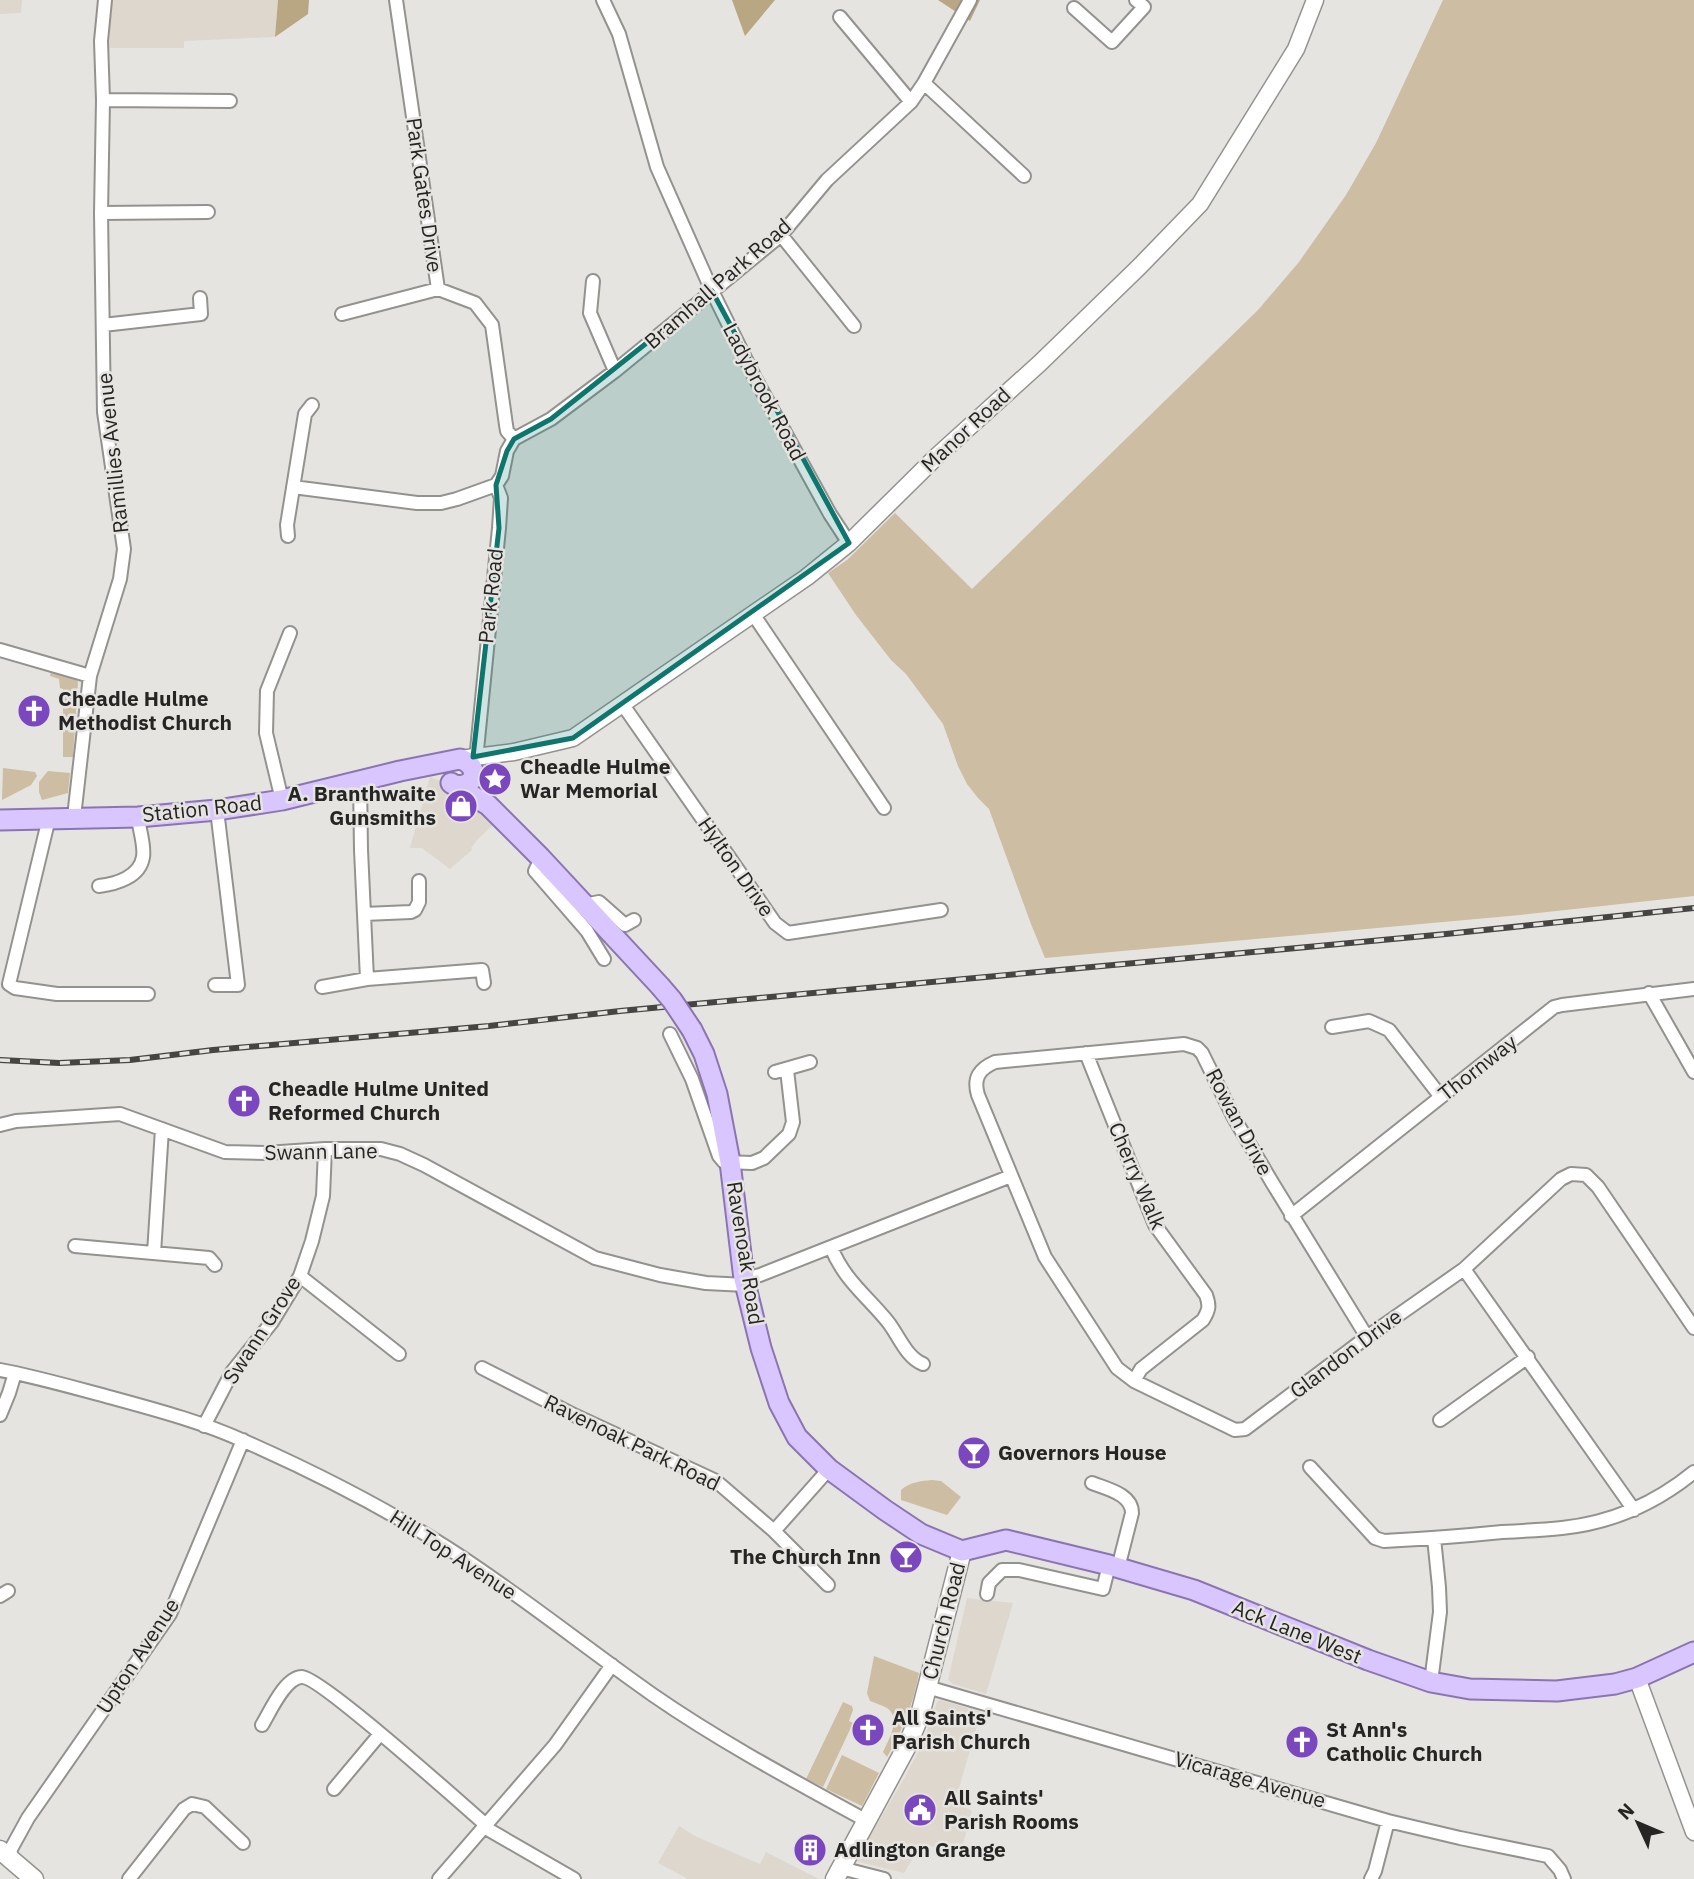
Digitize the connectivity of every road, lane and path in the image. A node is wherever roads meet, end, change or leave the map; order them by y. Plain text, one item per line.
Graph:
1 (105, 0) edge
2 (396, 0) edge
3 (603, 0) edge
4 (970, 0) edge
5 (1136, 0) edge
6 (1315, 0) edge
7 (1074, 8) dead end
8 (841, 17) dead end
9 (924, 83) junction
10 (103, 100) junction
11 (230, 101) dead end
12 (911, 102) junction
13 (1024, 176) dead end
14 (208, 212) dead end
15 (101, 213) junction
16 (781, 235) junction
17 (593, 281) dead end
18 (438, 289) junction
19 (712, 291) junction
20 (200, 298) dead end
21 (342, 314) dead end
22 (103, 325) junction
23 (854, 326) dead end
24 (615, 371) junction
25 (312, 405) dead end
26 (514, 439) junction
27 (496, 485) junction
28 (293, 487) junction
29 (288, 536) dead end
30 (849, 543) junction
31 (753, 614) junction
32 (290, 633) dead end
33 (0, 650) edge
34 (90, 676) junction
35 (623, 705) junction
36 (462, 770) junction
37 (359, 781) junction
38 (282, 800) junction
39 (884, 808) dead end
40 (216, 810) junction
41 (74, 817) junction
42 (138, 817) junction
43 (49, 818) junction
44 (0, 820) edge
45 (541, 858) junction
46 (419, 881) dead end
47 (99, 886) dead end
48 (584, 905) junction
49 (941, 910) dead end
50 (364, 914) junction
51 (634, 920) dead end
52 (604, 959) dead end
53 (367, 979) junction
54 (484, 983) dead end
55 (215, 985) dead end
56 (322, 988) dead end
57 (1694, 989) edge
58 (1649, 993) junction
59 (148, 994) dead end
60 (1332, 1027) dead end
61 (670, 1034) dead end
62 (1086, 1053) junction
63 (810, 1062) dead end
64 (1694, 1072) edge
65 (1441, 1097) junction
66 (0, 1125) edge
67 (162, 1129) junction
68 (325, 1149) junction
69 (730, 1162) junction
70 (1011, 1176) junction
71 (1291, 1216) junction
72 (75, 1246) dead end
73 (831, 1247) junction
74 (154, 1253) junction
75 (215, 1265) dead end
76 (1464, 1269) junction
77 (300, 1276) junction
78 (745, 1282) junction
79 (1694, 1328) edge
80 (1367, 1337) junction
81 (399, 1354) dead end
82 (1528, 1357) junction
83 (923, 1364) dead end
84 (482, 1368) dead end
85 (0, 1370) edge
86 (15, 1373) junction
87 (1134, 1381) junction
88 (0, 1415) edge
89 (1440, 1420) dead end
90 (204, 1426) junction
91 (243, 1440) junction
92 (1311, 1467) dead end
93 (829, 1469) junction
94 (1694, 1472) edge
95 (1092, 1483) dead end
96 (1634, 1510) junction
97 (774, 1531) junction
98 (1434, 1538) junction
99 (962, 1551) junction
100 (1114, 1566) junction
101 (828, 1585) dead end
102 (987, 1594) dead end
103 (1694, 1652) edge
104 (612, 1665) junction
105 (1637, 1678) junction
106 (1431, 1682) junction
107 (927, 1687) junction
108 (262, 1725) dead end
109 (380, 1734) junction
110 (334, 1789) dead end
111 (1388, 1821) junction
112 (867, 1822) junction
113 (485, 1826) junction
114 (1694, 1832) edge
115 (243, 1843) dead end
116 (3, 1860) edge
117 (838, 1874) edge
118 (34, 1879) edge
119 (129, 1879) edge
120 (439, 1879) edge
121 (574, 1879) edge
122 (884, 1879) edge
123 (1371, 1879) edge
124 (1564, 1879) edge

1 - 10 street, Ramillies Avenue
2 - 18 street, Park Gates Drive
3 - 19 street, Ladybrook Road
4 - 9 street, Bramhall Park Road
5 - 7 street
6 - 30 street, Manor Road
8 - 12 street
9 - 12 street, Bramhall Park Road
9 - 13 street
10 - 11 street
10 - 15 street, Ramillies Avenue
12 - 16 street, Bramhall Park Road
14 - 15 street
15 - 22 street, Ramillies Avenue
16 - 19 street, Bramhall Park Road
16 - 23 street
17 - 24 street
18 - 21 street
18 - 26 street, Park Gates Drive
19 - 24 street, Bramhall Park Road
19 - 30 street, Ladybrook Road
20 - 22 street
22 - 34 street, Ramillies Avenue
24 - 26 street, Bramhall Park Road
25 - 28 street
26 - 27 street, Park Road
27 - 28 street
27 - 36 street, Park Road
28 - 29 street
30 - 31 street, Manor Road
31 - 35 street, Manor Road
31 - 39 street
32 - 38 street
33 - 34 street
34 - 41 street, Ramillies Avenue
35 - 36 street, Manor Road
35 - 49 street, Hylton Drive
36 - 37 main road, Station Road
36 - 45 main road, Ravenoak Road
37 - 38 main road, Station Road
37 - 50 street
38 - 40 main road, Station Road
40 - 42 main road, Station Road
40 - 55 street
41 - 42 main road, Station Road
41 - 43 main road, Station Road
42 - 47 street
43 - 44 main road, Station Road
43 - 59 street
45 - 48 main road, Ravenoak Road
45 - 52 street
46 - 50 street
48 - 51 street, Ravenoak Road
48 - 69 main road, Ravenoak Road, bridge
50 - 53 street
53 - 54 street
53 - 56 street
57 - 58 street, Thornway
58 - 64 street
58 - 65 street, Thornway
60 - 65 street
61 - 69 street
62 - 70 street, Rowan Drive
62 - 71 street, Rowan Drive
62 - 87 street, Cherry Walk
63 - 69 street
65 - 71 street, Thornway
66 - 67 street, Swann Lane
67 - 68 street, Swann Lane
67 - 74 street
68 - 77 street, Swann Grove
68 - 78 street, Swann Lane
69 - 78 main road, Ravenoak Road
70 - 73 street
70 - 87 street, Glandon Drive
71 - 80 street, Rowan Drive
72 - 74 street
73 - 78 street
73 - 83 street
74 - 75 street
76 - 79 street, Glandon Drive
76 - 80 street, Glandon Drive
76 - 82 street
77 - 81 street
77 - 90 street, Swann Grove
78 - 93 main road, Ravenoak Road
80 - 87 street, Glandon Drive
82 - 89 street
82 - 96 street
84 - 97 street, Ravenoak Park Road
85 - 86 street, Hill Top Avenue
86 - 88 street
86 - 90 street, Hill Top Avenue
90 - 91 street, Hill Top Avenue
91 - 104 street, Hill Top Avenue
91 - 116 street, Upton Avenue
92 - 98 street
93 - 97 street
93 - 99 main road, Ravenoak Road
94 - 96 street
95 - 100 street
96 - 98 street
97 - 101 street, Ravenoak Park Road
98 - 106 street
99 - 100 main road, Ack Lane West
99 - 107 main road, Church Road
100 - 102 street
100 - 106 main road, Ack Lane West
103 - 105 main road, Ack Lane West
104 - 112 street, Hill Top Avenue
104 - 113 street
105 - 106 main road, Ack Lane West
105 - 114 street
107 - 111 street, Vicarage Avenue
107 - 112 main road, Church Road
108 - 109 street
109 - 110 street
109 - 113 street
111 - 123 street
111 - 124 street, Vicarage Avenue
112 - 117 main road, Church Road
113 - 120 street
113 - 121 street
115 - 119 street
116 - 118 main road
117 - 122 street

